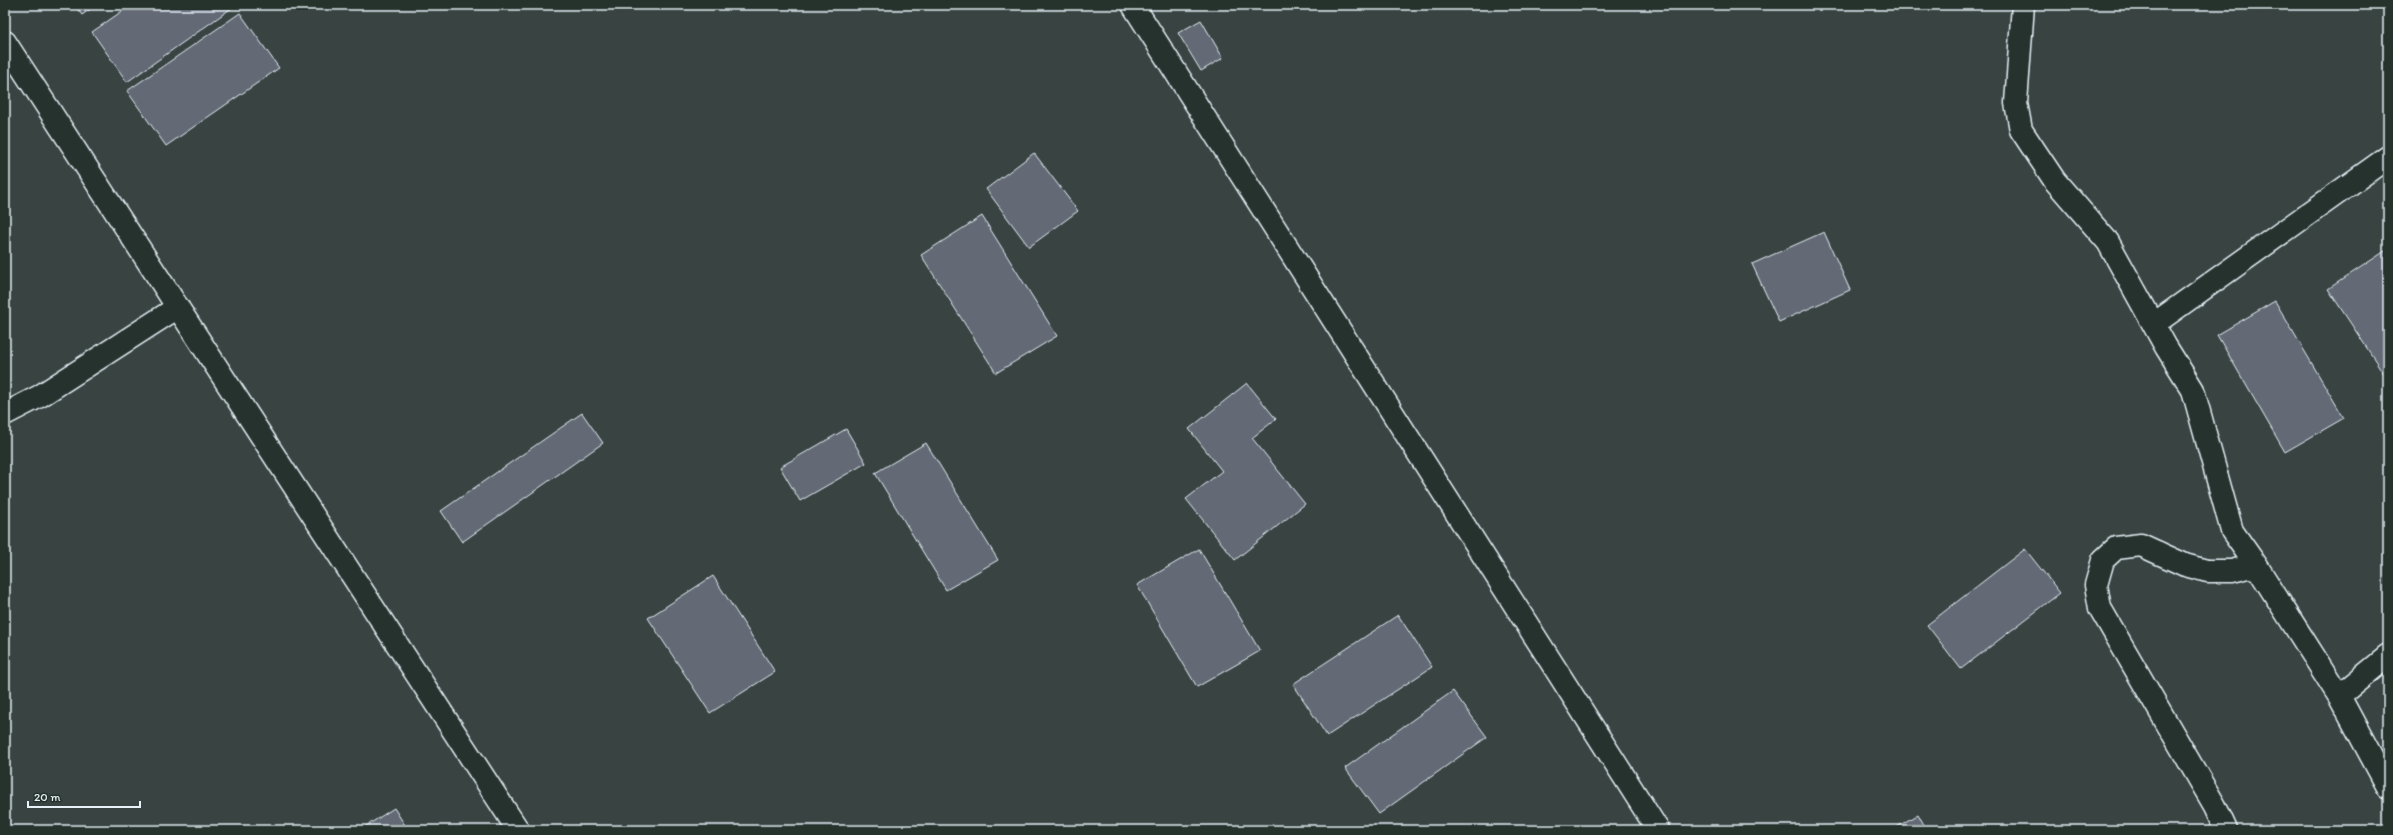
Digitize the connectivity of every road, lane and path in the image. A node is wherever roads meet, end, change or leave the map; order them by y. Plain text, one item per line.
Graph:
1 (1133, 5) edge
2 (2023, 5) edge
3 (5, 42) edge
4 (2388, 156) edge
5 (178, 308) junction
6 (2154, 324) junction
7 (5, 414) edge
8 (2256, 565) junction
9 (2388, 656) edge
10 (2339, 696) junction
11 (2388, 787) edge
12 (518, 830) edge
13 (1658, 830) edge
14 (2226, 830) edge

1 - 13 street
2 - 6 street
3 - 5 street
4 - 6 street
5 - 7 street
5 - 12 street
6 - 8 street
8 - 10 street
8 - 14 street
9 - 10 street
10 - 11 street

